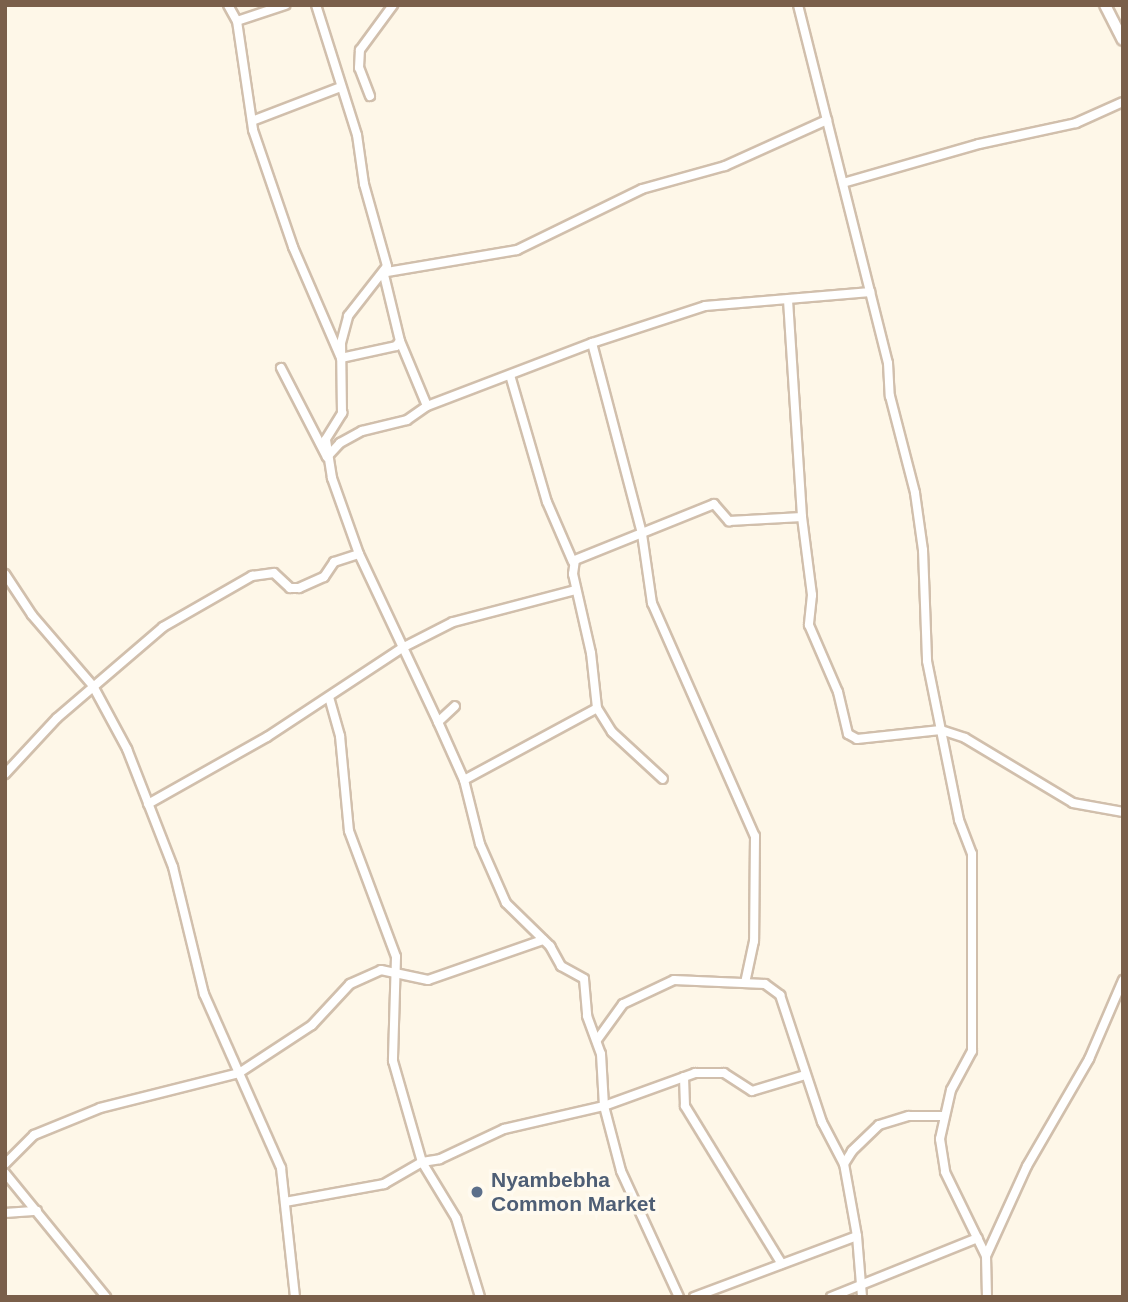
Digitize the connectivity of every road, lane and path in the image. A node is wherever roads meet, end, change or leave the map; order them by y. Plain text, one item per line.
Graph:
1 (228, 5) edge
2 (285, 5) edge
3 (316, 5) edge
4 (393, 5) edge
5 (798, 5) edge
6 (1105, 5) edge
7 (237, 21) junction
8 (1119, 23) edge
9 (1123, 40) edge
10 (341, 87) junction
11 (370, 96) dead end
12 (1123, 102) edge
13 (827, 120) junction
14 (252, 121) junction
15 (843, 183) junction
16 (385, 274) junction
17 (870, 292) junction
18 (788, 300) junction
19 (400, 341) junction
20 (592, 343) junction
21 (341, 358) junction
22 (281, 368) dead end
23 (510, 375) junction
24 (427, 406) junction
25 (327, 457) junction
26 (802, 517) junction
27 (642, 534) junction
28 (359, 554) junction
29 (573, 562) junction
30 (5, 573) edge
31 (576, 590) junction
32 (402, 648) junction
33 (93, 686) junction
34 (329, 697) junction
35 (455, 706) dead end
36 (597, 708) junction
37 (438, 722) junction
38 (942, 730) junction
39 (5, 774) edge
40 (663, 779) dead end
41 (464, 780) junction
42 (148, 804) junction
43 (1123, 812) edge
44 (543, 940) junction
45 (396, 970) junction
46 (1123, 980) edge
47 (746, 983) junction
48 (597, 1040) junction
49 (239, 1073) junction
50 (806, 1074) junction
51 (684, 1077) junction
52 (604, 1107) junction
53 (942, 1116) junction
54 (422, 1162) junction
55 (5, 1164) edge
56 (844, 1164) junction
57 (5, 1174) edge
58 (285, 1202) junction
59 (37, 1212) junction
60 (5, 1213) edge
61 (857, 1236) junction
62 (978, 1238) junction
63 (986, 1256) junction
64 (782, 1264) junction
65 (860, 1285) junction
66 (704, 1295) edge
67 (106, 1297) edge
68 (295, 1297) edge
69 (480, 1297) edge
70 (679, 1297) edge
71 (694, 1297) edge
72 (831, 1297) edge
73 (862, 1297) edge
74 (988, 1297) edge

1 - 7 street
2 - 7 street
3 - 10 street
4 - 11 street
5 - 13 street
6 - 8 street
7 - 14 street
8 - 9 street
10 - 14 street
10 - 16 street
12 - 15 street
13 - 15 street
13 - 16 street
14 - 21 street
15 - 17 street
16 - 19 street
16 - 21 street
17 - 18 street
17 - 38 street
18 - 20 street
18 - 26 street
19 - 21 street
19 - 24 street
20 - 23 street
20 - 27 street
21 - 25 street
22 - 25 street
23 - 24 street
23 - 29 street
24 - 25 street
25 - 28 street
26 - 27 street
26 - 38 street
27 - 29 street
27 - 47 street
28 - 32 street
28 - 33 street
29 - 31 street
30 - 33 street
31 - 32 street
31 - 36 street
32 - 34 street
32 - 37 street
33 - 39 street
33 - 42 street
34 - 42 street
34 - 45 street
35 - 37 street
36 - 40 street
36 - 41 street
37 - 41 street
38 - 43 street
38 - 53 street
41 - 44 street
42 - 49 street
44 - 45 street
44 - 48 street
45 - 49 street
45 - 54 street
46 - 63 street
47 - 48 street
47 - 50 street
48 - 52 street
49 - 55 street
49 - 58 street
50 - 51 street
50 - 56 street
51 - 52 street
51 - 64 street
52 - 54 street
52 - 70 street
53 - 56 street
53 - 62 street
54 - 58 street
54 - 69 street
56 - 61 street
57 - 59 street
58 - 68 street
59 - 60 street
59 - 67 street
61 - 64 street
61 - 65 street
62 - 63 street
62 - 65 street
63 - 74 street
64 - 66 street
65 - 72 street
65 - 73 street
66 - 71 street

